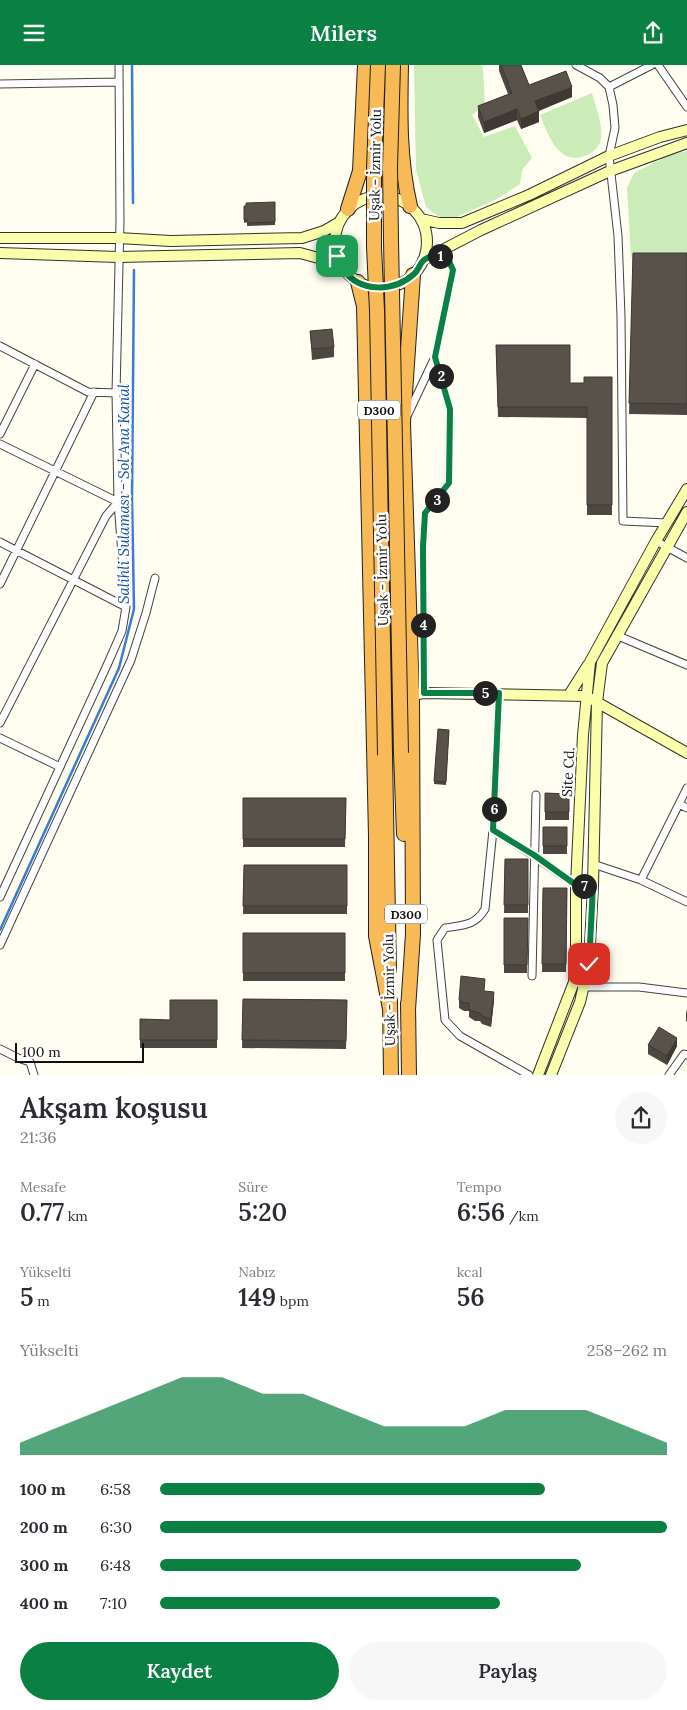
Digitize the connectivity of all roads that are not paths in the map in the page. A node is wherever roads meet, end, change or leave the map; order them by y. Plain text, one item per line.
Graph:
1 (119, 65) edge
2 (365, 65) edge
3 (378, 65) edge
4 (393, 65) edge
5 (400, 65) edge
6 (576, 65) edge
7 (652, 65) edge
8 (658, 65) edge
9 (120, 82) junction
10 (0, 84) edge
11 (609, 87) junction
12 (687, 107) edge
13 (687, 130) edge
14 (687, 143) edge
15 (609, 156) junction
16 (610, 171) junction
17 (410, 206) junction
18 (348, 209) junction
19 (421, 219) junction
20 (338, 223) junction
21 (0, 238) edge
22 (118, 238) junction
23 (0, 253) edge
24 (436, 254) junction
25 (118, 257) junction
26 (423, 260) junction
27 (345, 271) junction
28 (414, 275) junction
29 (358, 282) junction
30 (0, 346) edge
31 (435, 357) junction
32 (35, 364) junction
33 (94, 392) junction
34 (116, 393) junction
35 (403, 423) junction
36 (0, 434) edge
37 (0, 444) edge
38 (56, 472) junction
39 (687, 489) edge
40 (118, 502) junction
41 (687, 511) edge
42 (667, 523) junction
43 (656, 541) junction
44 (0, 542) edge
45 (667, 547) junction
46 (17, 550) junction
47 (687, 558) edge
48 (155, 578) dead end
49 (73, 580) junction
50 (0, 584) edge
51 (126, 607) junction
52 (616, 635) junction
53 (590, 662) junction
54 (687, 665) edge
55 (499, 693) junction
56 (418, 694) junction
57 (569, 695) junction
58 (586, 696) junction
59 (597, 702) junction
60 (0, 723) edge
61 (0, 738) edge
62 (687, 753) edge
63 (60, 767) junction
64 (687, 789) edge
65 (536, 795) dead end
66 (679, 804) junction
67 (687, 808) edge
68 (493, 830) junction
69 (534, 855) junction
70 (593, 864) junction
71 (641, 880) junction
72 (576, 885) junction
73 (593, 886) junction
74 (0, 897) edge
75 (687, 903) edge
76 (0, 945) edge
77 (532, 976) dead end
78 (574, 982) junction
79 (584, 987) junction
80 (687, 993) edge
81 (390, 1009) junction
82 (408, 1011) junction
83 (0, 1049) edge
84 (687, 1055) edge
85 (34, 1075) edge
86 (391, 1075) edge
87 (409, 1075) edge
88 (529, 1075) edge
89 (538, 1075) edge
90 (552, 1075) edge
91 (669, 1075) edge

1 - 9 street
2 - 18 highway
3 - 81 highway, Uşak - İzmir Yolu / D300, bridge
4 - 82 highway, Uşak - İzmir Yolu / D300, bridge
5 - 17 highway
6 - 11 street
7 - 11 street
8 - 12 street
9 - 10 street
9 - 22 street
11 - 15 street
13 - 15 main road
14 - 16 main road
15 - 16 street
15 - 19 main road
16 - 24 main road
16 - 42 street
17 - 18 main road
17 - 19 main road
18 - 20 main road
19 - 26 main road
20 - 22 main road
20 - 27 main road
21 - 22 main road
22 - 25 street
23 - 25 main road
24 - 26 main road
24 - 31 street
25 - 27 main road
25 - 34 street
26 - 28 main road
27 - 29 main road
28 - 29 main road
28 - 35 highway
29 - 81 highway
30 - 32 street
31 - 35 street
31 - 56 street
32 - 33 street
32 - 36 street
33 - 34 street
33 - 38 street
34 - 40 street
35 - 56 highway
37 - 38 street
38 - 40 street
38 - 46 street
39 - 42 main road, Site Cd.
40 - 49 street
40 - 51 street
41 - 45 main road, Site Cd.
42 - 43 main road, Site Cd.
43 - 45 street
43 - 53 main road, Site Cd.
44 - 46 street
45 - 47 street
45 - 52 main road, Site Cd.
46 - 49 street
46 - 50 street
48 - 76 street
49 - 51 street
49 - 60 street
51 - 63 street
52 - 54 street
52 - 59 main road, Site Cd.
53 - 57 main road
53 - 58 main road, Site Cd.
55 - 56 main road
55 - 57 main road
55 - 68 street
56 - 82 highway
57 - 58 main road
58 - 59 main road
58 - 72 main road, Site Cd.
59 - 62 main road
59 - 70 main road, Site Cd.
61 - 63 street
63 - 74 street
64 - 66 street
65 - 69 street
66 - 67 street
66 - 71 street
68 - 69 street
68 - 88 street
69 - 72 street
69 - 77 street
70 - 71 street
70 - 73 main road, Site Cd.
71 - 75 street
72 - 73 street
72 - 78 main road, Site Cd.
73 - 79 main road, Site Cd.
78 - 79 street
78 - 89 main road, Site Cd.
79 - 80 street
79 - 90 main road, Site Cd.
81 - 86 highway, Uşak - İzmir Yolu / D300
82 - 87 highway, Uşak - İzmir Yolu / D300
83 - 85 street
84 - 91 street

